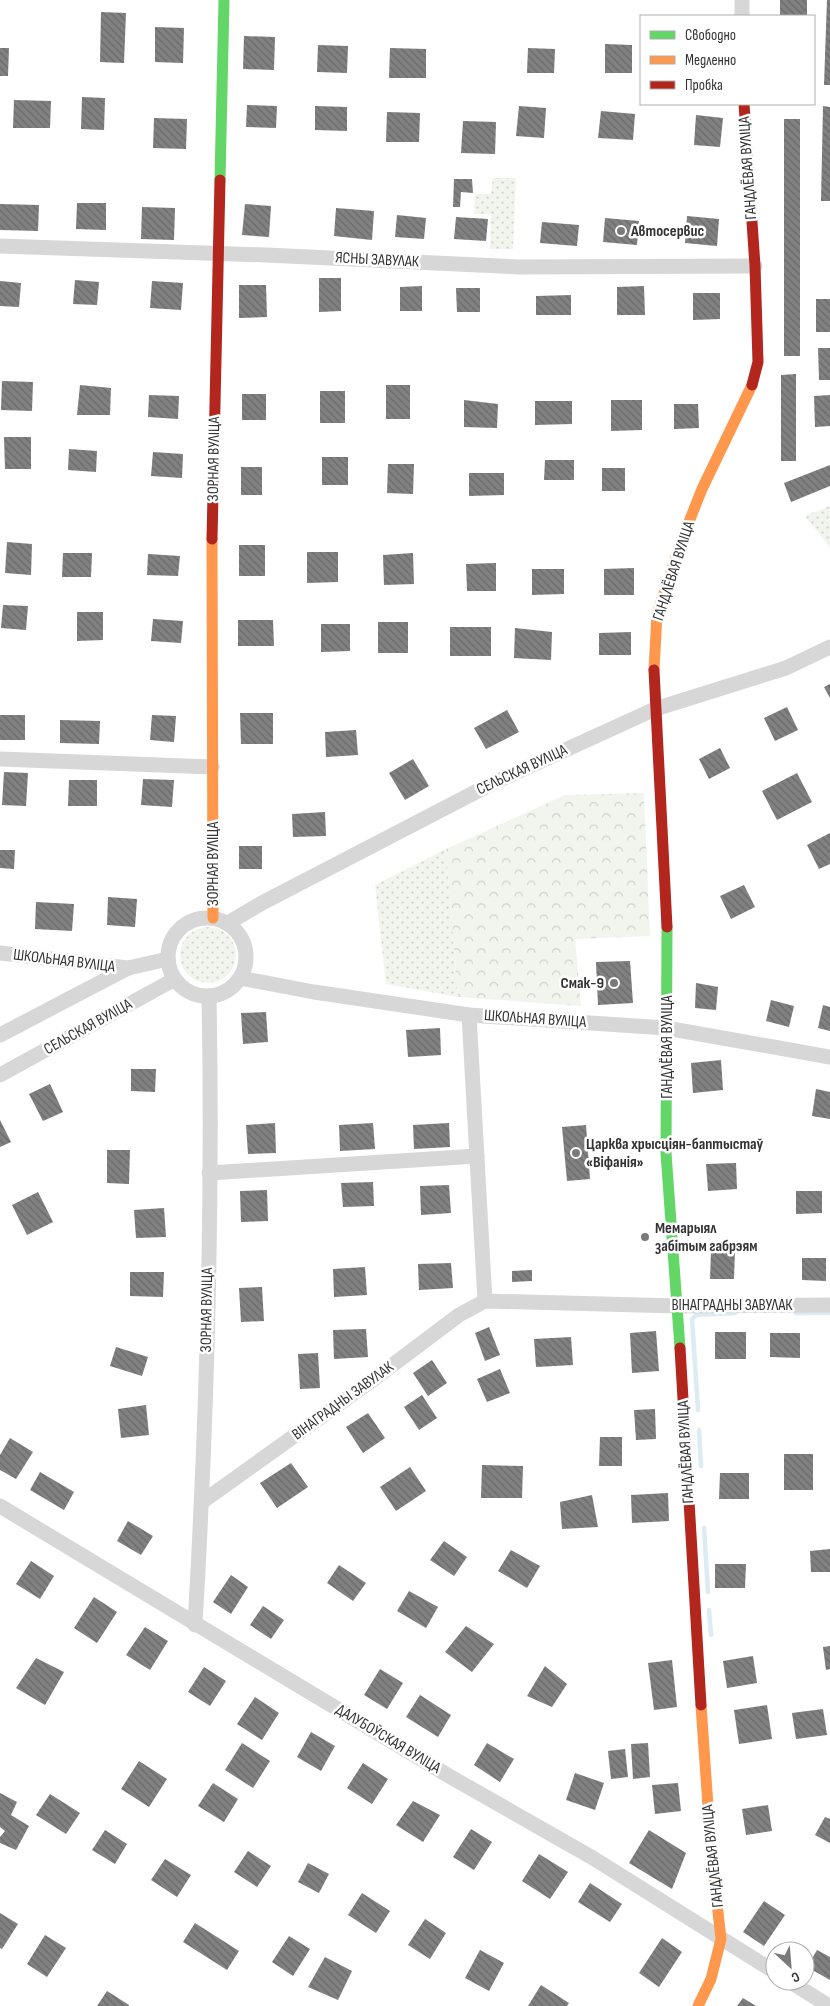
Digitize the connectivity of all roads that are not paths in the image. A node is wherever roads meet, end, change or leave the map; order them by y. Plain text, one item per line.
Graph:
1 (224, 0) edge
2 (742, 0) edge
3 (742, 15) edge
4 (744, 105) edge
5 (0, 246) edge
6 (219, 253) junction
7 (755, 266) junction
8 (830, 646) edge
9 (655, 710) junction
10 (0, 759) edge
11 (212, 767) junction
12 (213, 918) junction
13 (228, 924) junction
14 (0, 953) edge
15 (168, 959) junction
16 (128, 968) junction
17 (240, 978) junction
18 (175, 980) junction
19 (209, 996) junction
20 (468, 1015) junction
21 (666, 1028) junction
22 (0, 1035) edge
23 (830, 1057) edge
24 (0, 1075) edge
25 (477, 1156) junction
26 (209, 1173) junction
27 (485, 1301) junction
28 (830, 1305) edge
29 (678, 1306) junction
30 (202, 1502) junction
31 (0, 1506) edge
32 (195, 1625) junction
33 (721, 1938) junction
34 (765, 1966) edge
35 (805, 1991) edge
36 (698, 2006) edge
37 (829, 2006) edge

1 - 6 street, ЗОРНАЯ ВУЛІЦА
2 - 3 street
4 - 7 street, ГАНДЛЁВАЯ ВУЛІЦА
5 - 6 street, ЯСНЫ ЗАВУЛАК
6 - 7 street, ЯСНЫ ЗАВУЛАК
6 - 11 street, ЗОРНАЯ ВУЛІЦА
7 - 9 street, ГАНДЛЁВАЯ ВУЛІЦА
8 - 9 street, СЕЛЬСКАЯ ВУЛІЦА
9 - 13 street, СЕЛЬСКАЯ ВУЛІЦА
9 - 21 street, ГАНДЛЁВАЯ ВУЛІЦА
10 - 11 street
11 - 12 street, ЗОРНАЯ ВУЛІЦА
12 - 13 street, ЗОРНАЯ ВУЛІЦА
12 - 15 street, ЗОРНАЯ ВУЛІЦА
13 - 17 street, ЗОРНАЯ ВУЛІЦА
14 - 16 street, ШКОЛЬНАЯ ВУЛІЦА
15 - 16 street, СЕЛЬСКАЯ ВУЛІЦА
15 - 18 street
16 - 22 street, СЕЛЬСКАЯ ВУЛІЦА
17 - 19 street
17 - 20 street, ШКОЛЬНАЯ ВУЛІЦА
18 - 19 street
18 - 24 street, СЕЛЬСКАЯ ВУЛІЦА
19 - 26 street, ЗОРНАЯ ВУЛІЦА
20 - 21 street, ШКОЛЬНАЯ ВУЛІЦА
20 - 25 street
21 - 23 street, ШКОЛЬНАЯ ВУЛІЦА
21 - 29 street, ГАНДЛЁВАЯ ВУЛІЦА
25 - 26 street
25 - 27 street
26 - 30 street, ЗОРНАЯ ВУЛІЦА
27 - 29 street, ВІНАГРАДНЫ ЗАВУЛАК
27 - 30 street, ВІНАГРАДНЫ ЗАВУЛАК
28 - 29 street, ВІНАГРАДНЫ ЗАВУЛАК
29 - 33 street, ГАНДЛЁВАЯ ВУЛІЦА
30 - 32 street, ЗОРНАЯ ВУЛІЦА
31 - 32 street, ДАЛУБОЎСКАЯ ВУЛІЦА
32 - 33 street, ДАЛУБОЎСКАЯ ВУЛІЦА
33 - 34 street, ДАЛУБОЎСКАЯ ВУЛІЦА
33 - 36 street, ГАНДЛЁВАЯ ВУЛІЦА
35 - 37 street

